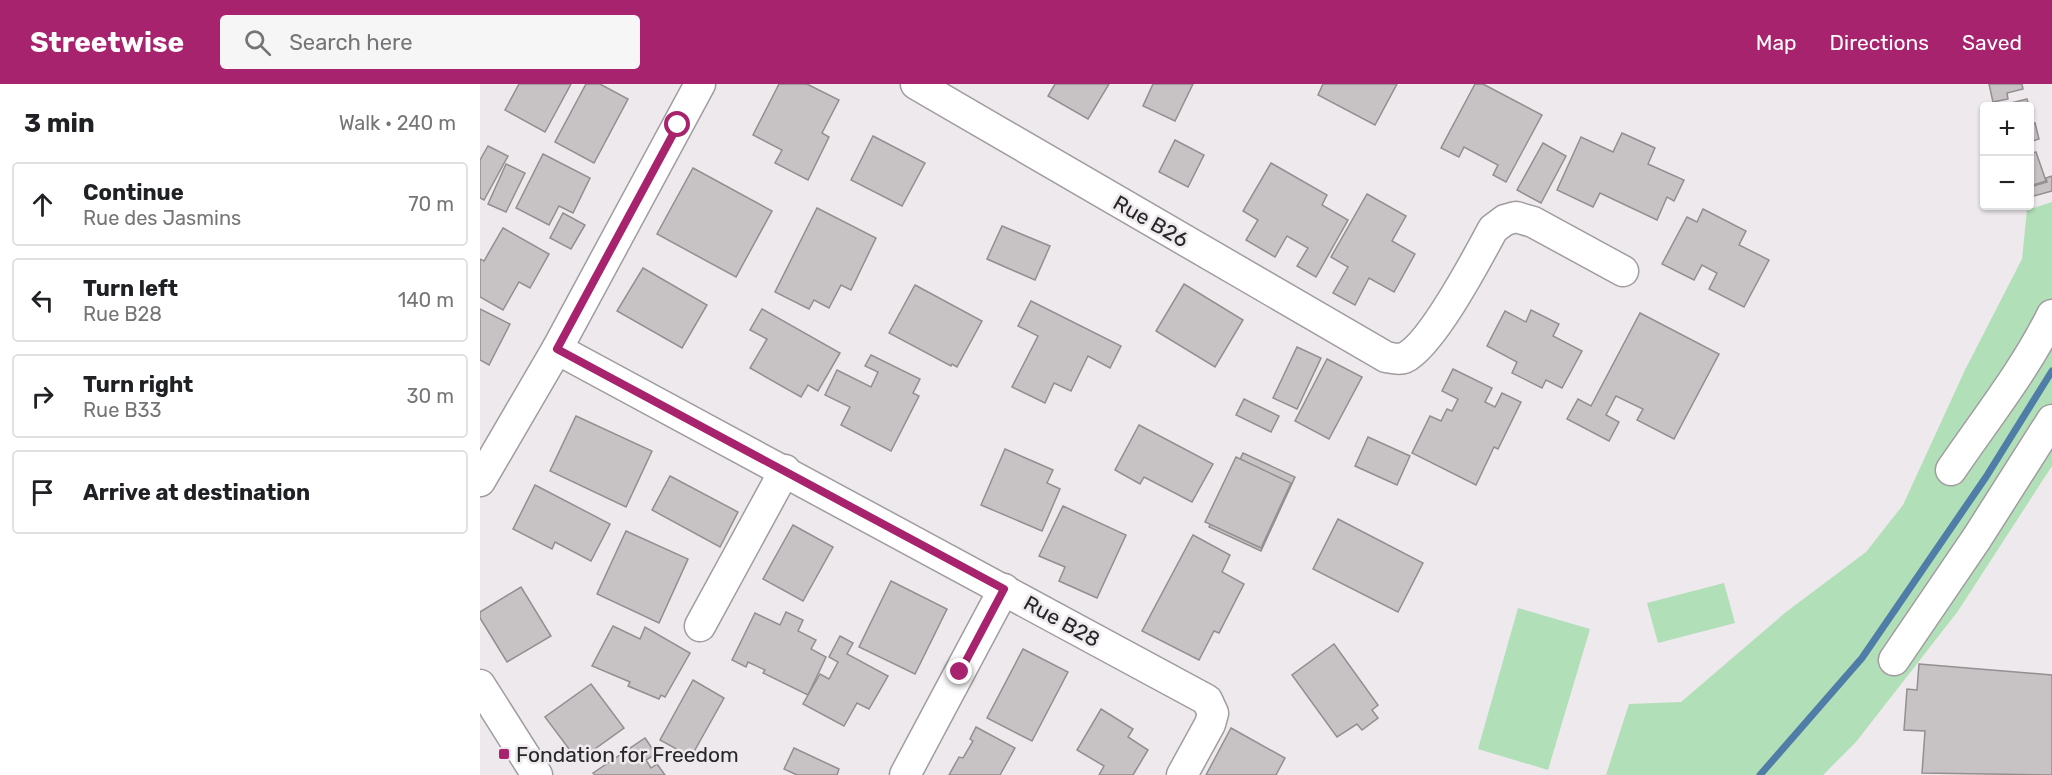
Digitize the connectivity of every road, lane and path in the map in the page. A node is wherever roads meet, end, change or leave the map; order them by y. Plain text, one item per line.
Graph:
1 (700, 84) edge
2 (916, 84) edge
3 (1623, 271) dead end
4 (2052, 315) edge
5 (557, 349) junction
6 (2052, 420) edge
7 (1951, 470) dead end
8 (785, 471) junction
9 (480, 481) edge
10 (1004, 589) junction
11 (700, 626) dead end
12 (1894, 660) dead end
13 (480, 685) edge
14 (537, 775) edge
15 (905, 775) edge
16 (1182, 775) edge

1 - 5 street
2 - 3 street, Rue B26
4 - 7 street
5 - 8 street, Rue B28
5 - 9 street
6 - 12 street
8 - 10 street, Rue B28
8 - 11 street
10 - 15 street
10 - 16 street, Rue B28
13 - 14 street

